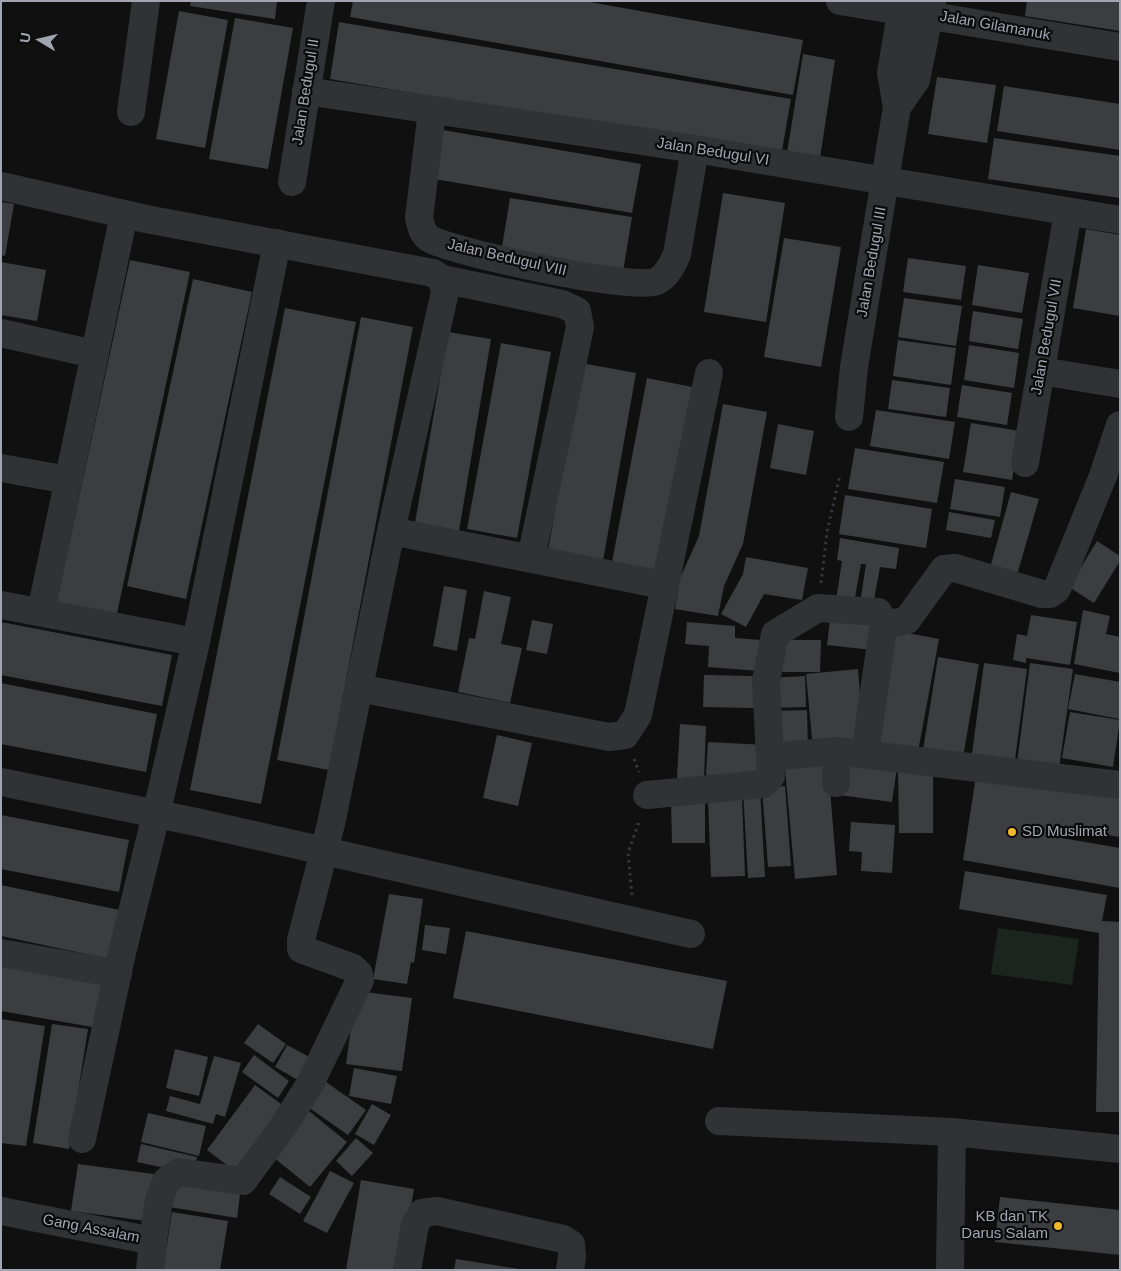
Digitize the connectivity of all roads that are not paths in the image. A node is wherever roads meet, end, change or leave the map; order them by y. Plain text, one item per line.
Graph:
1 (146, 1) edge
2 (321, 1) edge
3 (840, 1) edge
4 (902, 6) edge
5 (930, 8) edge
6 (1120, 47) edge
7 (306, 91) junction
8 (897, 107) junction
9 (432, 110) junction
10 (131, 112) dead end
11 (695, 149) junction
12 (886, 180) junction
13 (292, 182) dead end
14 (1, 186) edge
15 (1068, 212) junction
16 (124, 214) junction
17 (1120, 220) edge
18 (277, 243) junction
19 (442, 279) junction
20 (1, 334) edge
21 (94, 354) junction
22 (1041, 371) junction
23 (709, 373) dead end
24 (1120, 384) edge
25 (849, 417) dead end
26 (1120, 425) edge
27 (1025, 463) dead end
28 (1, 468) edge
29 (1111, 479) edge
30 (68, 480) junction
31 (392, 531) junction
32 (531, 558) junction
33 (663, 585) junction
34 (1, 605) edge
35 (40, 612) junction
36 (884, 622) junction
37 (196, 642) junction
38 (359, 688) junction
39 (836, 751) junction
40 (865, 754) junction
41 (770, 757) junction
42 (1, 782) edge
43 (836, 783) dead end
44 (1120, 786) edge
45 (647, 795) road end
46 (156, 815) junction
47 (323, 851) junction
48 (691, 934) dead end
49 (1, 953) edge
50 (118, 974) junction
51 (719, 1121) dead end
52 (952, 1132) junction
53 (82, 1139) dead end
54 (1120, 1149) edge
55 (1, 1211) edge
56 (153, 1241) junction
57 (150, 1270) edge
58 (407, 1270) edge
59 (570, 1270) edge
60 (950, 1270) edge

1 - 10 street
2 - 7 street, Jalan Bedugul II
3 - 4 street, Jalan Gilamanuk
4 - 5 street, Jalan Gilamanuk
4 - 8 street, Jalan Bedugul III
5 - 6 street, Jalan Gilamanuk
5 - 8 street, Jalan Bedugul III
7 - 9 street, Jalan Bedugul VI
7 - 13 street, Jalan Bedugul II
8 - 12 street, Jalan Bedugul III
9 - 11 street, Jalan Bedugul VI
9 - 11 street, Jalan Bedugul VIII
11 - 12 street, Jalan Bedugul VI
12 - 15 street, Jalan Bedugul VI
12 - 25 street, Jalan Bedugul III
14 - 16 street
15 - 17 street, Jalan Bedugul VI
15 - 22 street, Jalan Bedugul VII
16 - 18 street
16 - 21 street
18 - 19 street
18 - 37 street
19 - 31 street
19 - 32 street
20 - 21 street
21 - 30 street
22 - 24 street
22 - 27 street, Jalan Bedugul VII
23 - 33 street
26 - 29 street
28 - 30 street
29 - 36 street
30 - 35 street
31 - 32 street
31 - 38 street
32 - 33 street
33 - 38 street
34 - 35 street
35 - 37 street
36 - 40 street
36 - 41 street
37 - 46 street
38 - 47 street
39 - 40 street
39 - 41 street
39 - 43 street
40 - 44 street
41 - 45 street
42 - 46 street
46 - 47 street
46 - 50 street
47 - 48 street
47 - 56 street
49 - 50 street
50 - 53 street
51 - 52 street
52 - 54 street
52 - 60 street
55 - 56 street, Gang Assalam
56 - 57 street, Gang Assalam
58 - 59 street

